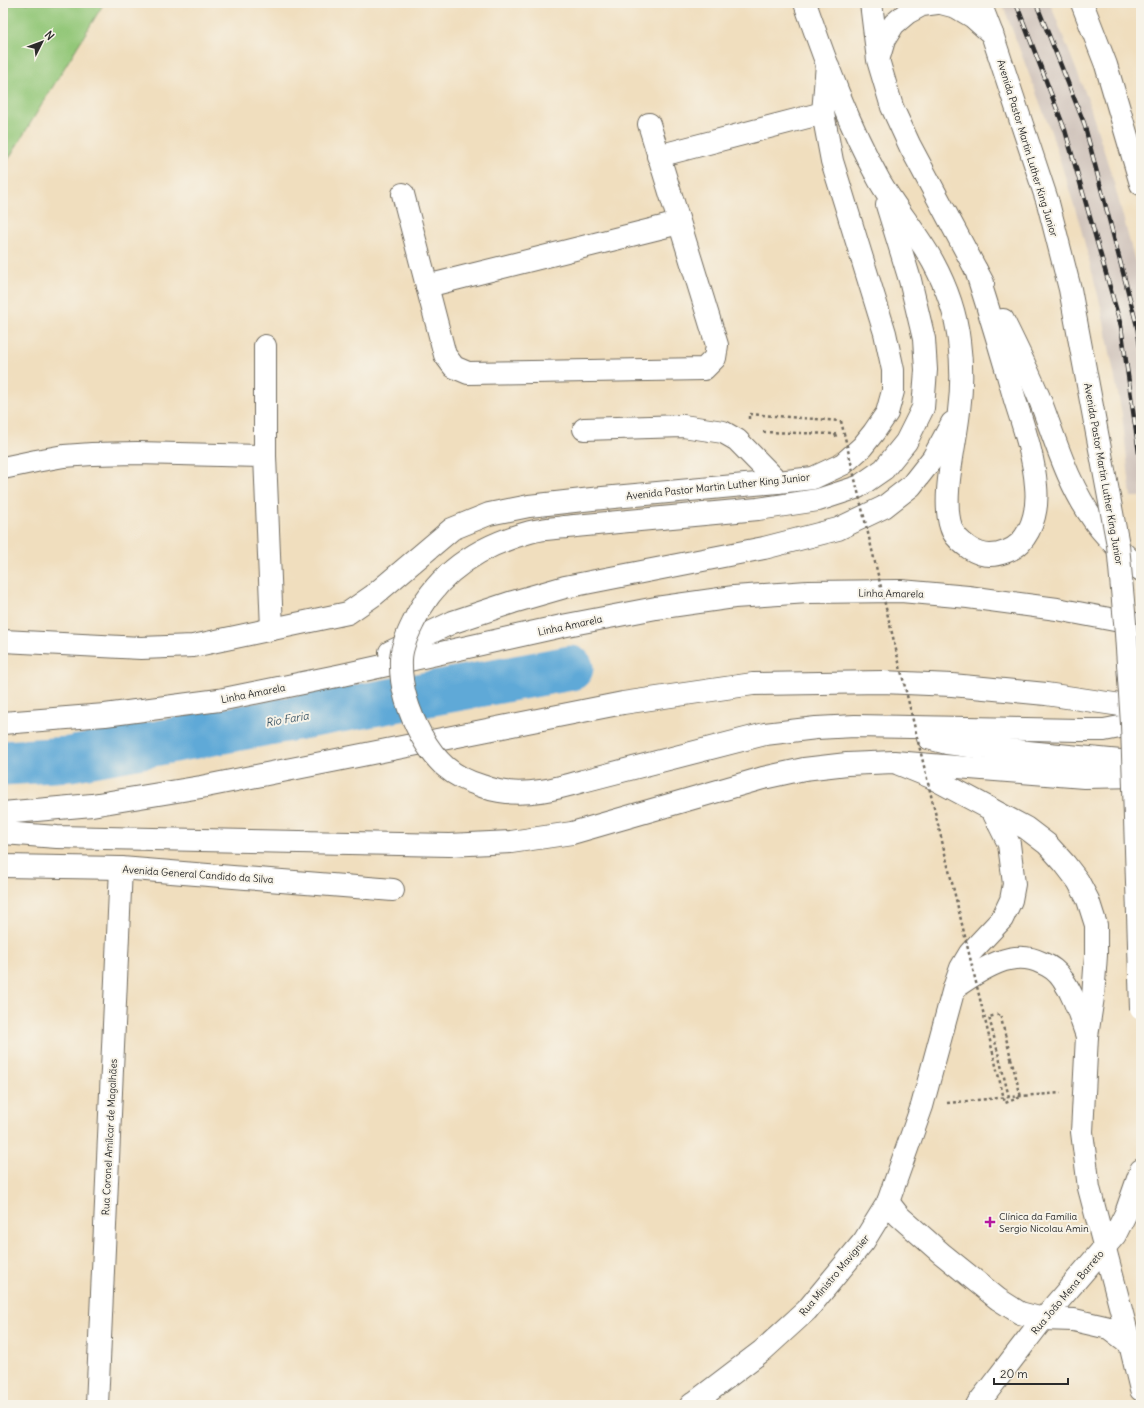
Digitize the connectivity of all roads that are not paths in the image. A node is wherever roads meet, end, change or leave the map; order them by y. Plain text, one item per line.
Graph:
1 (806, 3) edge
2 (871, 3) edge
3 (937, 3) edge
4 (941, 3) edge
5 (980, 3) edge
6 (1082, 3) edge
7 (992, 34) junction
8 (878, 60) junction
9 (827, 64) junction
10 (823, 113) junction
11 (649, 124) dead end
12 (658, 156) junction
13 (879, 180) junction
14 (1141, 184) edge
15 (403, 194) dead end
16 (679, 223) junction
17 (976, 270) junction
18 (427, 286) junction
19 (265, 346) dead end
20 (960, 409) junction
21 (584, 429) dead end
22 (265, 456) junction
23 (3, 468) edge
24 (778, 482) junction
25 (1141, 570) edge
26 (1141, 626) edge
27 (272, 629) junction
28 (3, 641) edge
29 (342, 675) junction
30 (1141, 708) edge
31 (3, 723) edge
32 (1141, 723) edge
33 (888, 728) junction
34 (894, 762) junction
35 (1141, 763) edge
36 (1141, 776) edge
37 (992, 810) junction
38 (3, 813) edge
39 (3, 833) edge
40 (3, 866) edge
41 (121, 868) junction
42 (393, 890) dead end
43 (954, 988) junction
44 (1141, 1009) edge
45 (1087, 1036) junction
46 (1141, 1170) edge
47 (888, 1202) junction
48 (1104, 1248) junction
49 (1043, 1319) junction
50 (1130, 1344) junction
51 (1141, 1390) edge
52 (97, 1405) edge
53 (691, 1405) edge
54 (977, 1405) edge

1 - 9 main road
2 - 8 main road
3 - 8 main road
4 - 7 main road
5 - 7 main road, Avenida Pastor Martin Luther King Junior
6 - 14 main road
7 - 44 main road, Avenida Pastor Martin Luther King Junior, bridge
8 - 17 main road
9 - 10 main road, Avenida Pastor Martin Luther King Junior
9 - 13 main road
10 - 12 main road
10 - 24 main road, Avenida Pastor Martin Luther King Junior
11 - 12 main road
12 - 16 main road
13 - 20 main road
13 - 33 main road, bridge
15 - 18 main road
16 - 18 main road
16 - 18 main road
17 - 20 main road
17 - 25 main road
19 - 22 main road
20 - 29 main road
21 - 24 main road
22 - 23 main road
22 - 27 main road
24 - 27 main road, Avenida Pastor Martin Luther King Junior
26 - 29 main road, Linha Amarela
27 - 28 main road
29 - 31 main road, Linha Amarela
30 - 38 main road
32 - 33 main road
33 - 35 main road
34 - 36 main road
34 - 37 main road
34 - 39 main road
37 - 43 main road, Rua Ministro Mavignier
37 - 45 main road
40 - 41 main road, Avenida General Candido da Silva
41 - 42 main road, Avenida General Candido da Silva
41 - 52 main road, Rua Coronel Amílcar de Magalhães
43 - 45 main road
43 - 47 main road, Rua Ministro Mavignier
45 - 48 main road
46 - 48 main road, Rua João Mena Barreto
47 - 49 main road
47 - 53 main road, Rua Ministro Mavignier
48 - 49 main road, Rua João Mena Barreto
48 - 50 main road
49 - 50 main road
49 - 54 main road, Rua João Mena Barreto
50 - 51 main road

